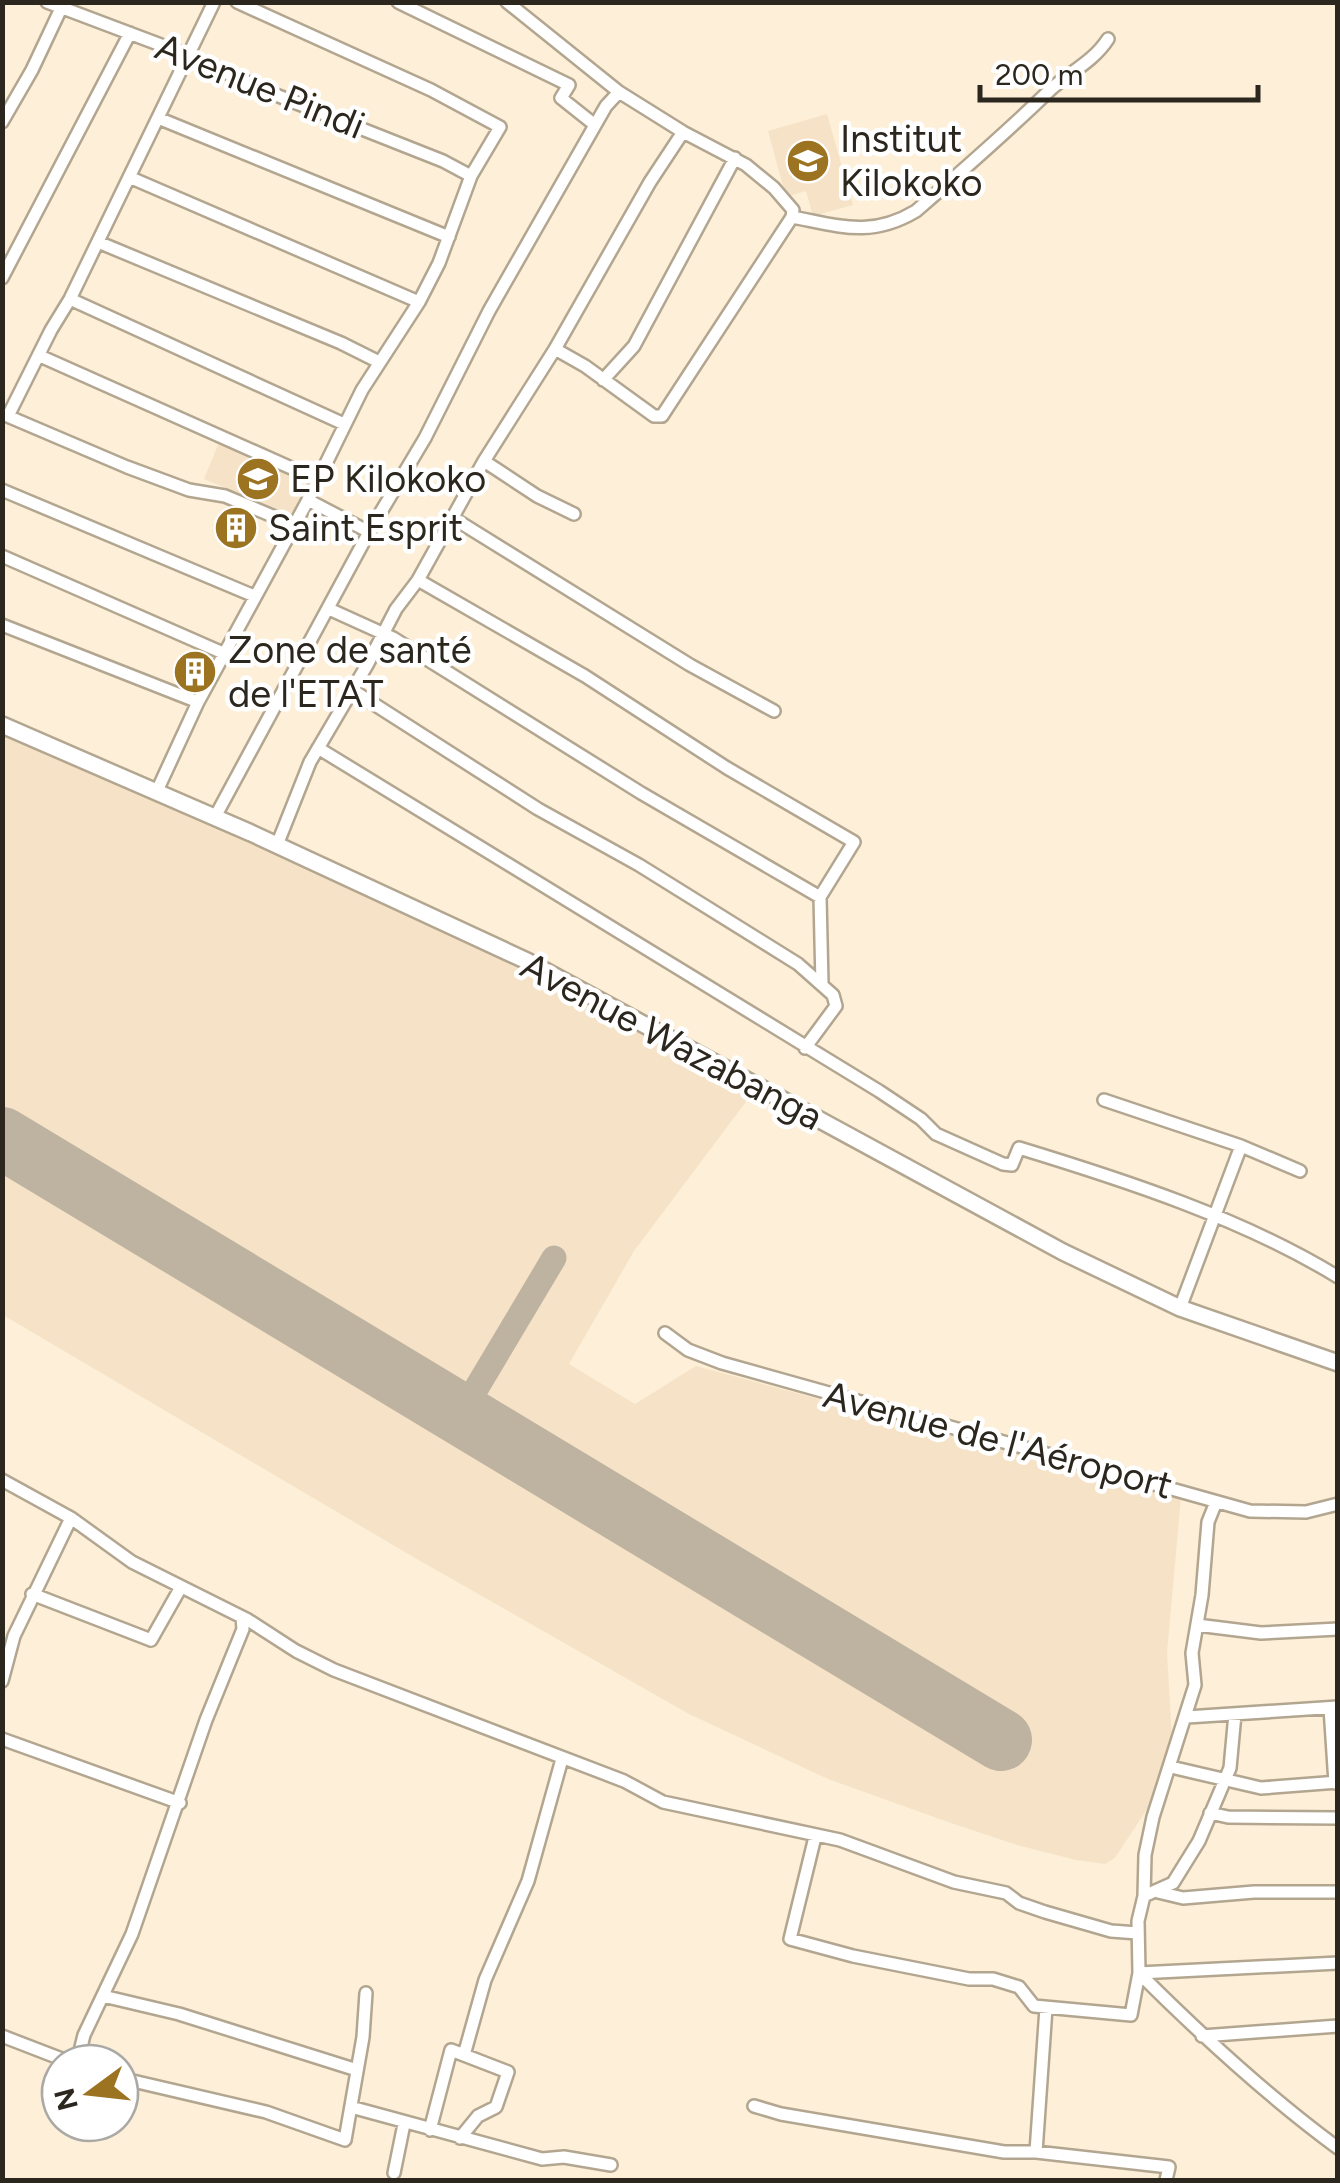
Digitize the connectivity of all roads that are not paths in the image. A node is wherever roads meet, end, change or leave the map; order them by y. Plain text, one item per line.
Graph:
1 (47, 2) edge
2 (214, 2) edge
3 (237, 2) edge
4 (398, 2) edge
5 (507, 2) edge
6 (62, 6) edge
7 (130, 32) junction
8 (1108, 39) dead end
9 (190, 56) junction
10 (619, 92) junction
11 (158, 118) junction
12 (2, 122) edge
13 (595, 125) junction
14 (683, 132) junction
15 (735, 158) junction
16 (470, 176) junction
17 (129, 177) junction
18 (792, 217) junction
19 (449, 237) junction
20 (98, 242) junction
21 (2, 278) edge
22 (70, 299) junction
23 (419, 302) junction
24 (556, 349) junction
25 (40, 356) junction
26 (378, 362) junction
27 (604, 380) junction
28 (6, 415) edge
29 (344, 424) junction
30 (484, 462) junction
31 (316, 479) junction
32 (2, 490) edge
33 (308, 500) junction
34 (574, 514) dead end
35 (453, 518) junction
36 (294, 525) junction
37 (369, 532) junction
38 (2, 556) edge
39 (418, 580) junction
40 (254, 596) junction
41 (328, 609) junction
42 (2, 626) edge
43 (382, 635) junction
44 (223, 653) junction
45 (352, 690) junction
46 (198, 702) junction
47 (774, 711) dead end
48 (2, 726) edge
49 (318, 748) junction
50 (156, 793) junction
51 (215, 817) junction
52 (278, 845) junction
53 (820, 897) junction
54 (822, 984) junction
55 (805, 1048) junction
56 (1104, 1100) dead end
57 (1241, 1146) junction
58 (1300, 1171) dead end
59 (1213, 1216) junction
60 (1338, 1276) edge
61 (1180, 1308) junction
62 (665, 1333) dead end
63 (1338, 1363) edge
64 (2, 1480) edge
65 (1216, 1502) junction
66 (1338, 1504) edge
67 (71, 1518) junction
68 (181, 1588) junction
69 (32, 1594) junction
70 (242, 1617) junction
71 (1197, 1626) junction
72 (1338, 1629) edge
73 (2, 1681) edge
74 (1334, 1707) edge
75 (1235, 1714) junction
76 (1187, 1717) junction
77 (2, 1739) edge
78 (562, 1758) junction
79 (1172, 1767) junction
80 (1223, 1782) junction
81 (1336, 1782) edge
82 (180, 1803) junction
83 (1210, 1813) junction
84 (1338, 1818) edge
85 (815, 1836) junction
86 (1338, 1892) edge
87 (1149, 1894) junction
88 (1138, 1932) junction
89 (1338, 1962) edge
90 (1138, 1973) junction
91 (366, 1994) dead end
92 (104, 1996) junction
93 (1046, 2008) junction
94 (1338, 2026) edge
95 (2, 2036) edge
96 (1202, 2036) junction
97 (82, 2043) edge
98 (40, 2050) edge
99 (464, 2055) junction
100 (356, 2070) junction
101 (140, 2083) edge
102 (754, 2106) dead end
103 (351, 2107) junction
104 (404, 2124) junction
105 (430, 2130) junction
106 (460, 2138) junction
107 (1338, 2148) edge
108 (1036, 2152) junction
109 (611, 2165) dead end
110 (394, 2174) dead end
111 (1166, 2180) edge

1 - 6 street, Avenue Pindi
2 - 9 street
3 - 16 street
4 - 13 street
5 - 10 street
6 - 7 street, Avenue Pindi
6 - 12 street
7 - 9 street, Avenue Pindi
7 - 21 street
8 - 18 street
9 - 11 street
9 - 16 street, Avenue Pindi
10 - 13 street
10 - 14 street
11 - 17 street
11 - 19 street
13 - 37 street
14 - 15 street
14 - 24 street
15 - 18 street
15 - 27 street
16 - 19 street
17 - 20 street
17 - 23 street
18 - 27 street
19 - 23 street
20 - 22 street
20 - 26 street
22 - 25 street
22 - 29 street
23 - 26 street
24 - 27 street
24 - 30 street
25 - 28 street
25 - 31 street
26 - 29 street
28 - 36 street
29 - 31 street
30 - 34 street
30 - 35 street
31 - 33 street
32 - 40 street
33 - 36 street
33 - 37 street
35 - 39 street
35 - 47 street
36 - 40 street
37 - 41 street
38 - 44 street
39 - 43 street
39 - 53 street
40 - 44 street
41 - 43 street
41 - 51 street
42 - 46 street
43 - 45 street
43 - 53 street
44 - 46 street
45 - 49 street
45 - 54 street
46 - 50 street
48 - 50 main road, Avenue Wazabanga
49 - 52 street
49 - 55 street
50 - 51 main road, Avenue Wazabanga
51 - 52 main road, Avenue Wazabanga
52 - 61 main road, Avenue Wazabanga
53 - 54 street
54 - 55 street
55 - 59 street
56 - 57 street
57 - 58 street
57 - 59 street
59 - 60 street
59 - 61 street
61 - 63 main road, Avenue Wazabanga
62 - 65 street, Avenue de l'Aéroport
64 - 67 street
65 - 66 street, Avenue de l'Aéroport
65 - 71 street
67 - 68 street
67 - 69 street
68 - 69 street
68 - 70 street
69 - 73 street
70 - 78 street
70 - 82 street
71 - 72 street
71 - 76 street
74 - 75 street
74 - 81 street
75 - 76 street
75 - 80 street
76 - 79 street
77 - 82 street
78 - 85 street
78 - 99 street
79 - 80 street
79 - 87 street
80 - 81 street
80 - 83 street
82 - 92 street
83 - 84 street
83 - 87 street
85 - 88 street
85 - 93 street
86 - 87 street
87 - 88 street
88 - 90 street
89 - 90 street
90 - 93 street
90 - 96 street
91 - 100 street
92 - 97 street
92 - 100 street
93 - 108 street
94 - 96 street
95 - 98 street
96 - 107 street
99 - 105 street
99 - 106 street
100 - 103 street
101 - 103 street
102 - 108 street
103 - 104 street
104 - 105 street
104 - 110 street
105 - 106 street
106 - 109 street
108 - 111 street

